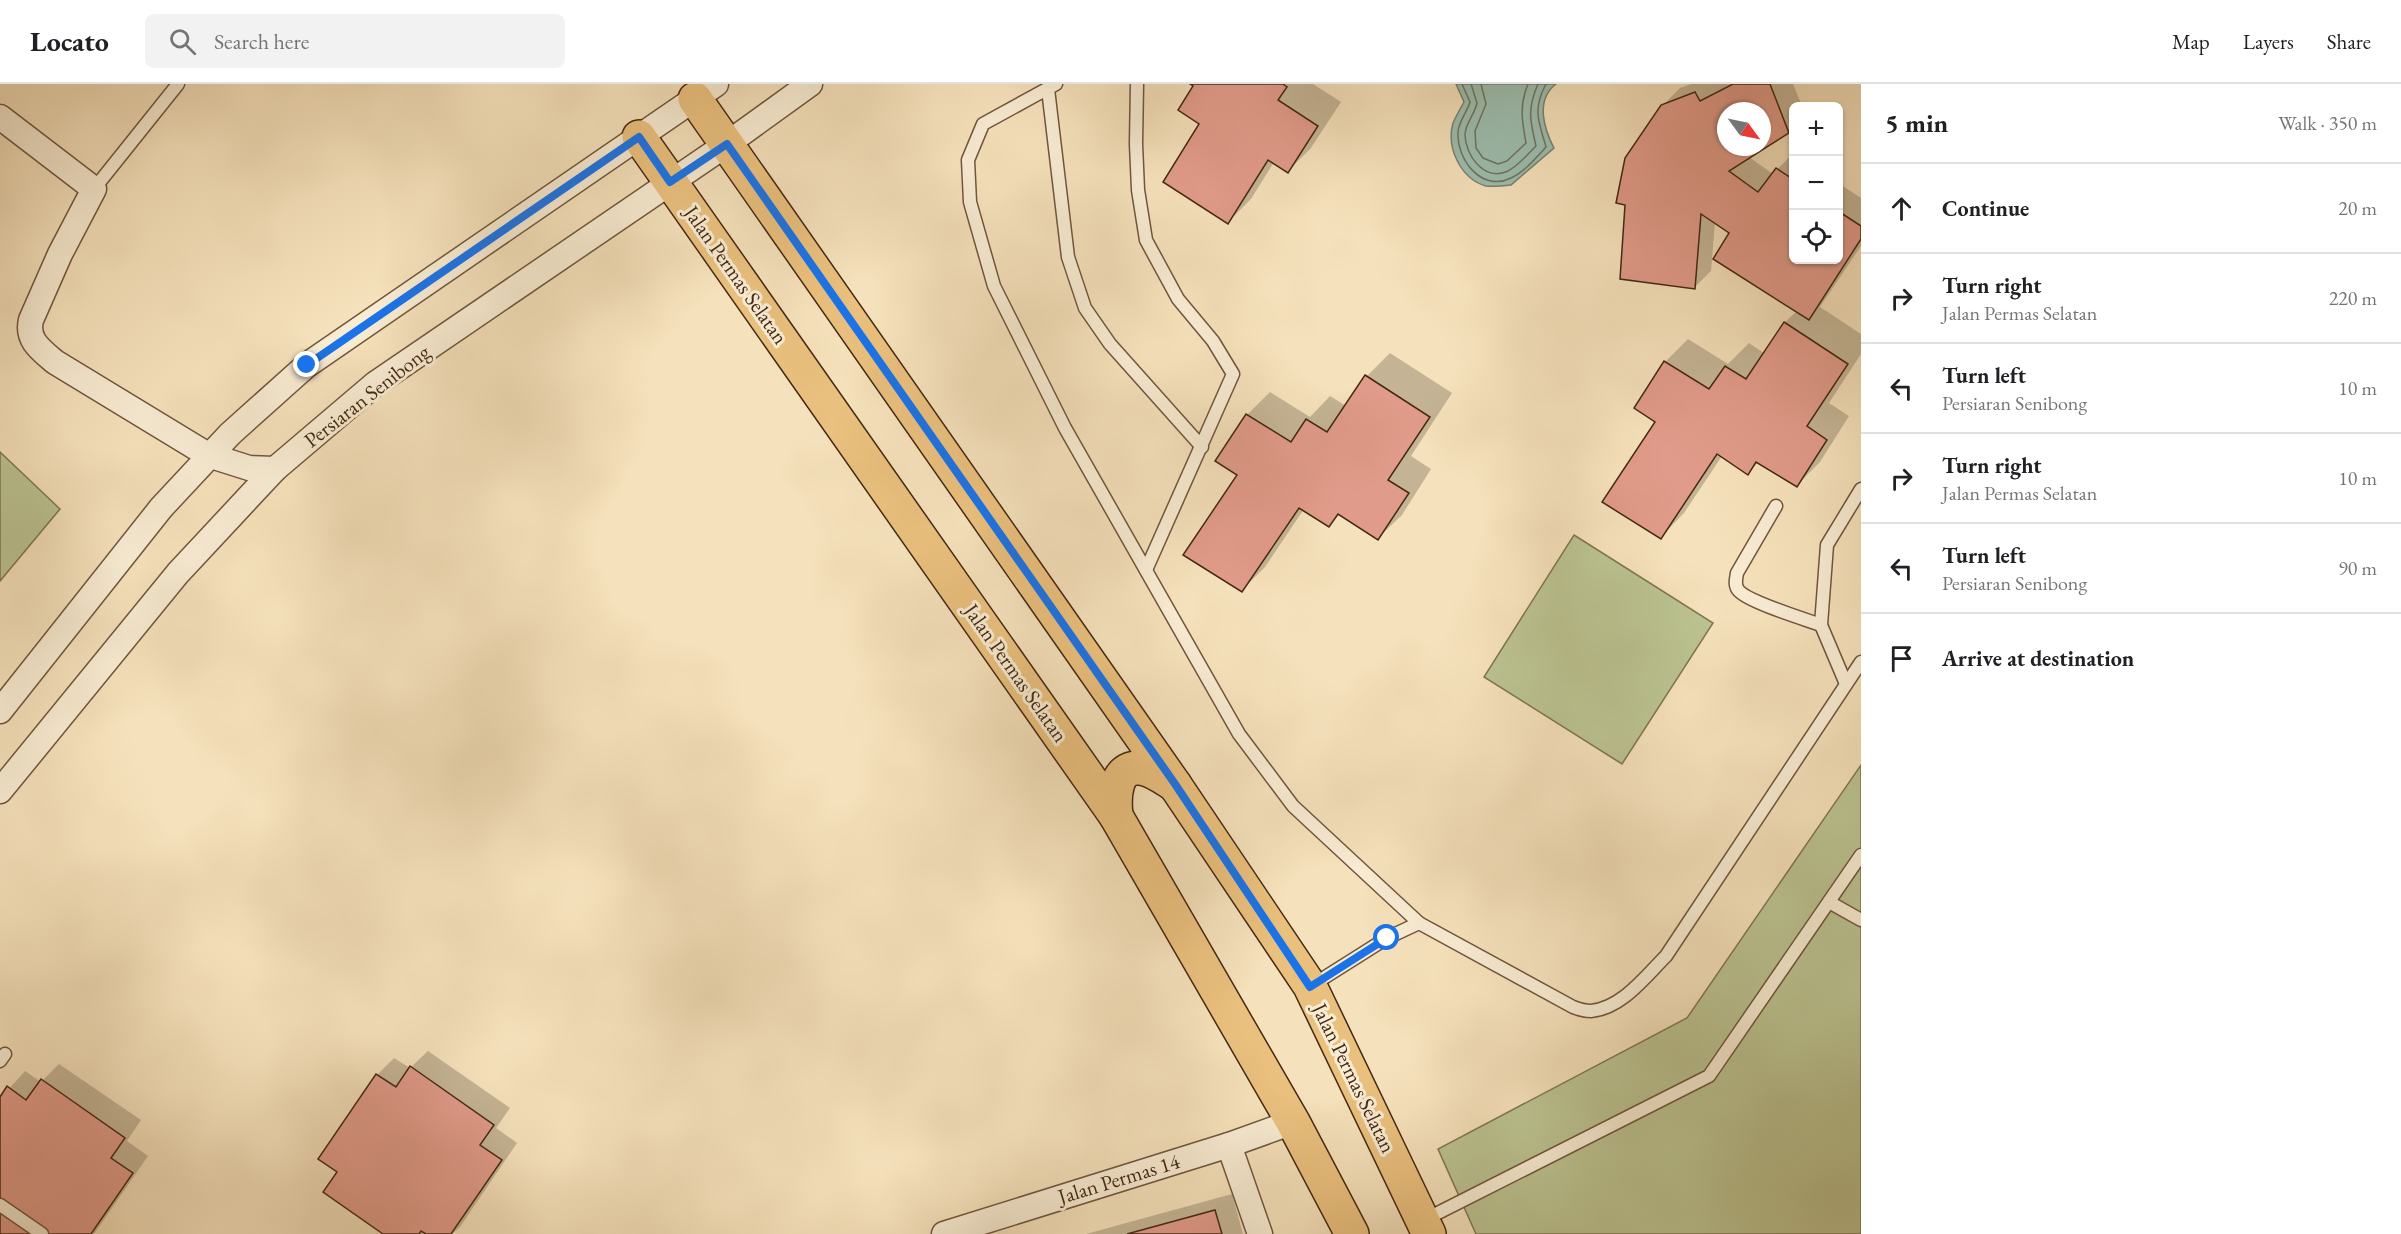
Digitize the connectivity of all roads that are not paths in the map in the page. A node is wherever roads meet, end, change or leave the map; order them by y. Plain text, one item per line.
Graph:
1 (178, 84) edge
2 (810, 84) edge
3 (1137, 84) edge
4 (1052, 86) edge
5 (706, 91) edge
6 (0, 117) edge
7 (639, 137) junction
8 (727, 144) junction
9 (670, 182) junction
10 (94, 189) junction
11 (1202, 447) junction
12 (208, 455) junction
13 (275, 469) junction
14 (1861, 489) edge
15 (1776, 506) dead end
16 (1146, 570) junction
17 (1821, 625) junction
18 (1861, 662) edge
19 (1846, 684) junction
20 (0, 711) edge
21 (1175, 784) junction
22 (0, 791) edge
23 (1116, 816) junction
24 (1861, 855) edge
25 (1829, 902) junction
26 (1861, 920) edge
27 (1419, 923) junction
28 (1310, 987) junction
29 (1293, 1122) junction
30 (1228, 1145) junction
31 (0, 1205) edge
32 (1426, 1227) edge
33 (42, 1234) edge
34 (944, 1234) edge
35 (1260, 1234) edge
36 (1352, 1234) edge

1 - 10 lane
2 - 8 street, Persiaran Senibong
3 - 11 lane
4 - 11 lane
4 - 16 lane
5 - 7 street
5 - 8 main road, Jalan Permas Selatan
6 - 10 street
7 - 9 main road, Jalan Permas Selatan
7 - 12 street
8 - 9 street, Persiaran Senibong
8 - 21 main road, Jalan Permas Selatan
9 - 13 street, Persiaran Senibong
9 - 23 main road, Jalan Permas Selatan
10 - 12 street
11 - 16 lane
12 - 13 street
12 - 20 street
13 - 22 street, Persiaran Senibong
14 - 17 lane
15 - 17 lane
16 - 27 lane
17 - 19 lane
18 - 19 lane
19 - 27 lane
21 - 23 main road
21 - 28 main road, Jalan Permas Selatan
23 - 29 main road, Jalan Permas Selatan
24 - 25 lane
25 - 26 lane
25 - 32 lane
27 - 28 lane
28 - 32 main road, Jalan Permas Selatan
29 - 30 street, Jalan Permas 14
29 - 36 main road, Jalan Permas Selatan
30 - 34 street, Jalan Permas 14
30 - 35 street
31 - 33 lane

